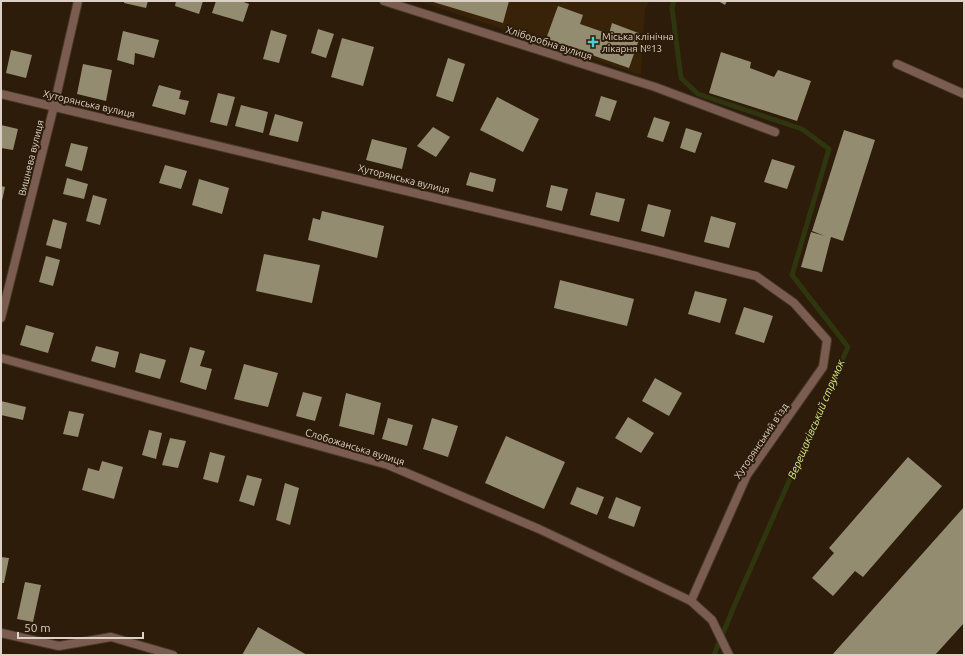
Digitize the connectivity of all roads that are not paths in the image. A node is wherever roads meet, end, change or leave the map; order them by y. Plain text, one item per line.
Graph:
1 (78, 1) edge
2 (384, 1) edge
3 (897, 64) dead end
4 (1, 94) edge
5 (964, 94) edge
6 (54, 106) junction
7 (775, 132) dead end
8 (794, 303) joint
9 (1, 318) edge
10 (1, 358) edge
11 (690, 600) junction
12 (1, 633) edge
13 (173, 655) edge
14 (729, 655) edge

1 - 6 street, Вишнева вулиця
2 - 7 street, Хліборобна вулиця
3 - 5 street
4 - 6 street, Хуторянська вулиця
6 - 8 street, Хуторянська вулиця
6 - 9 street, Вишнева вулиця
8 - 11 street, Хуторянський в’їзд
10 - 11 street, Слобожанська вулиця
11 - 14 street, Слобожанська вулиця
12 - 13 street

